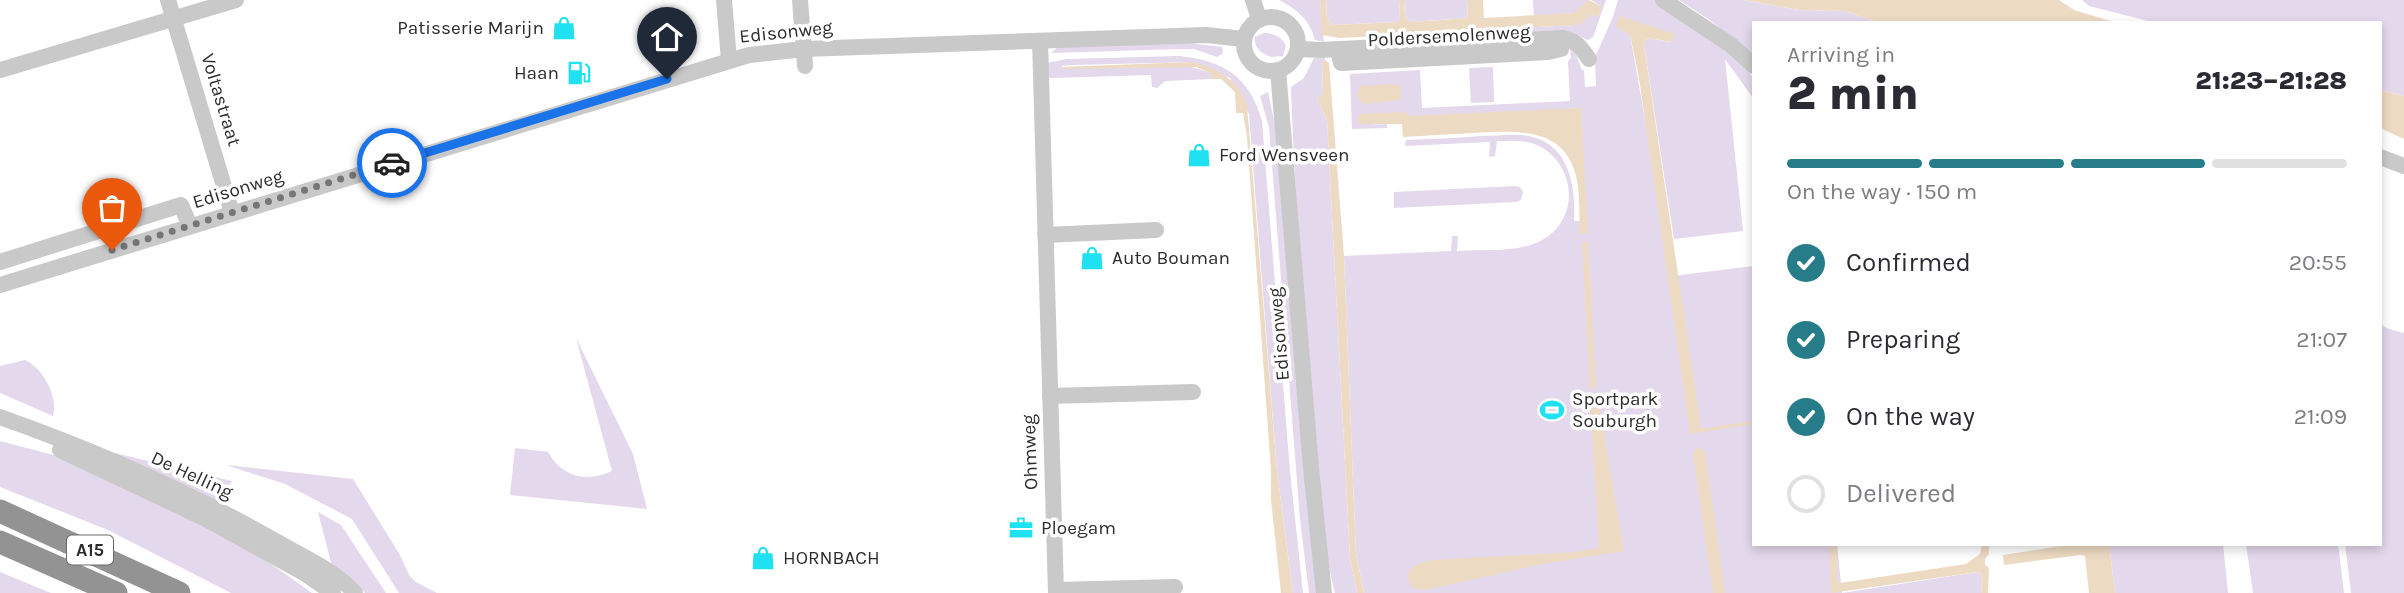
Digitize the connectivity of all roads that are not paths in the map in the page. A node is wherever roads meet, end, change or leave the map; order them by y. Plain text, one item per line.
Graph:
1 (168, 0) edge
2 (236, 0) edge
3 (724, 0) edge
4 (800, 0) edge
5 (1253, 0) edge
6 (1663, 0) edge
7 (173, 19) junction
8 (1259, 19) junction
9 (1244, 39) junction
10 (1040, 41) junction
11 (804, 49) junction
12 (1298, 49) junction
13 (1589, 59) dead end
14 (730, 60) junction
15 (1752, 64) edge
16 (805, 66) dead end
17 (0, 70) edge
18 (1278, 70) junction
19 (2382, 158) edge
20 (2404, 166) edge
21 (232, 213) junction
22 (190, 226) junction
23 (1156, 230) dead end
24 (1045, 235) junction
25 (0, 262) edge
26 (0, 285) edge
27 (1193, 392) dead end
28 (1050, 396) junction
29 (0, 417) edge
30 (0, 428) edge
31 (0, 511) edge
32 (0, 542) edge
33 (1175, 587) dead end
34 (1056, 592) edge
35 (116, 593) edge
36 (179, 593) edge
37 (333, 593) edge
38 (355, 593) edge
39 (1324, 593) edge

1 - 7 street, Voltastraat
2 - 7 street
3 - 14 street
4 - 11 street
5 - 8 street
6 - 15 street
7 - 17 street
7 - 21 street, Voltastraat
8 - 9 street
8 - 12 street
9 - 10 street, Edisonweg
9 - 18 street
10 - 11 street, Edisonweg
10 - 24 street, Ohmweg
11 - 14 street, Edisonweg
11 - 16 street
12 - 13 street, Poldersemolenweg
12 - 18 street
14 - 21 street, Edisonweg
18 - 39 street, Edisonweg
19 - 20 street
21 - 22 street, Edisonweg
22 - 25 street, Edisonweg
22 - 26 street, Edisonweg
23 - 24 street
24 - 28 street, Ohmweg
27 - 28 street, Ohmweg
28 - 34 street, Ohmweg
29 - 38 street, De Helling
30 - 37 street, De Helling
31 - 36 highway, A15
32 - 35 highway, A15
33 - 34 street, Ohmweg

